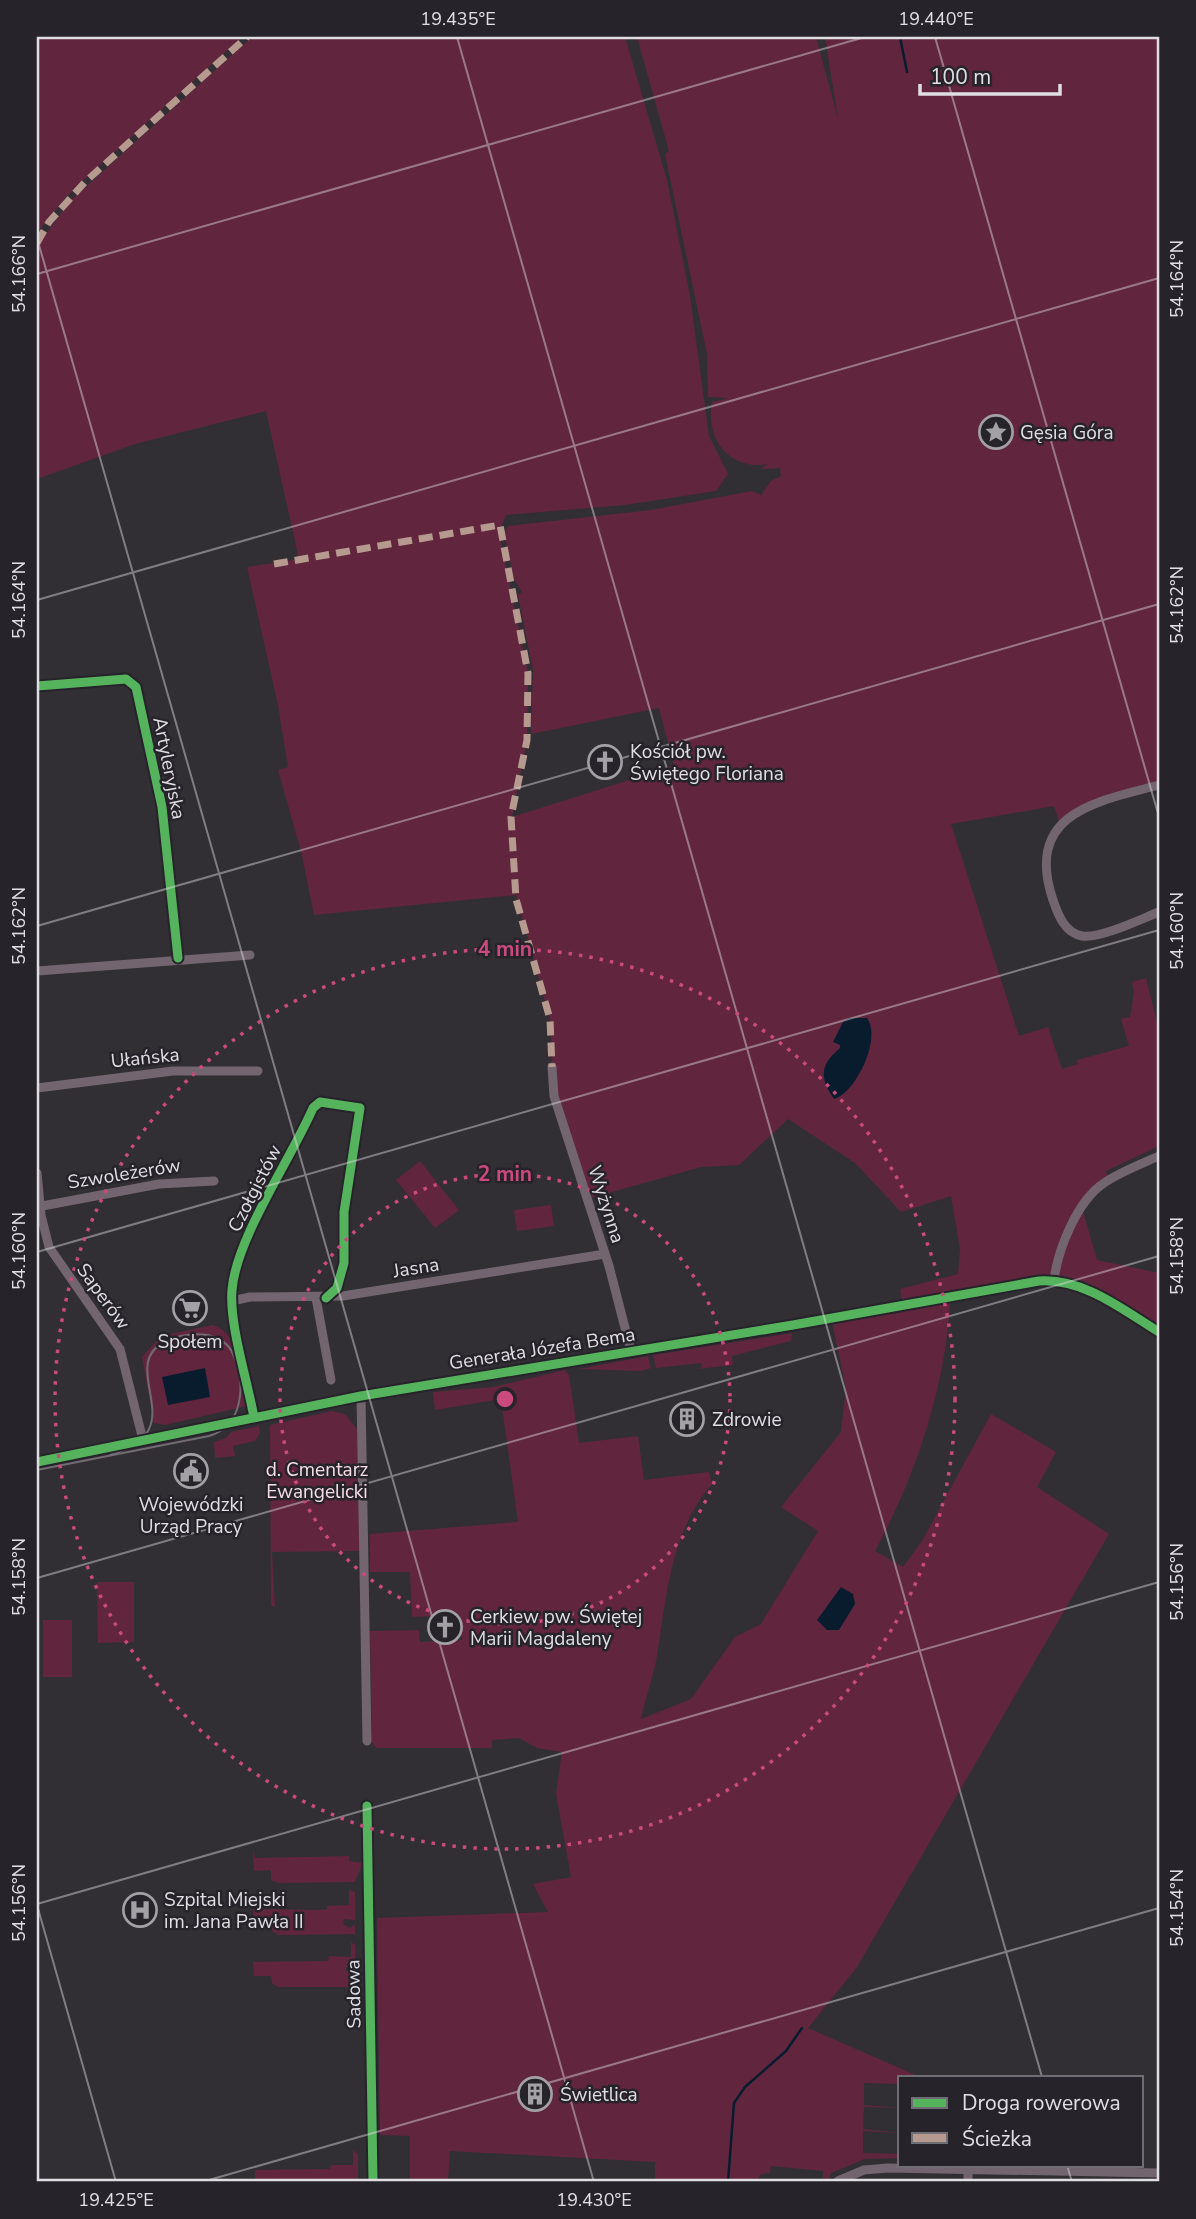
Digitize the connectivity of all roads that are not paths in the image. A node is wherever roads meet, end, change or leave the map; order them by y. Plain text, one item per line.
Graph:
1 (37, 687) edge
2 (1159, 785) edge
3 (1159, 912) edge
4 (250, 955) dead end
5 (178, 958) junction
6 (37, 971) edge
7 (552, 1068) dead end
8 (258, 1071) dead end
9 (37, 1088) edge
10 (1159, 1156) edge
11 (37, 1173) edge
12 (214, 1181) dead end
13 (38, 1206) edge
14 (605, 1254) junction
15 (1054, 1280) junction
16 (321, 1298) junction
17 (232, 1301) junction
18 (1159, 1332) edge
19 (631, 1351) junction
20 (331, 1380) dead end
21 (361, 1396) junction
22 (254, 1418) junction
23 (143, 1440) junction
24 (37, 1462) edge
25 (367, 1741) dead end
26 (367, 1806) dead end
27 (968, 2170) junction
28 (1159, 2173) edge
29 (1125, 2177) edge
30 (838, 2181) edge
31 (373, 2182) edge
32 (968, 2182) edge

1 - 5 street, Artyleryjska
2 - 3 street
4 - 5 street
5 - 6 street
7 - 14 street, Wyżynna
8 - 9 street, Ułańska
10 - 15 street
11 - 13 street, Saperów
12 - 13 street, Szwoleżerów
13 - 23 street, Saperów
14 - 16 street, Jasna
14 - 19 street, Wyżynna
15 - 18 street
15 - 19 street, Generała Józefa Bema
16 - 17 street, Jasna
16 - 17 street, Czołgistów
16 - 20 street
17 - 22 street, Czołgistów
19 - 21 street, Generała Józefa Bema
21 - 22 street, Generała Józefa Bema
21 - 25 street
22 - 23 street, Generała Józefa Bema
23 - 24 street, Generała Józefa Bema
26 - 31 street, Sadowa
27 - 29 street
27 - 30 street
27 - 32 street
28 - 29 street

